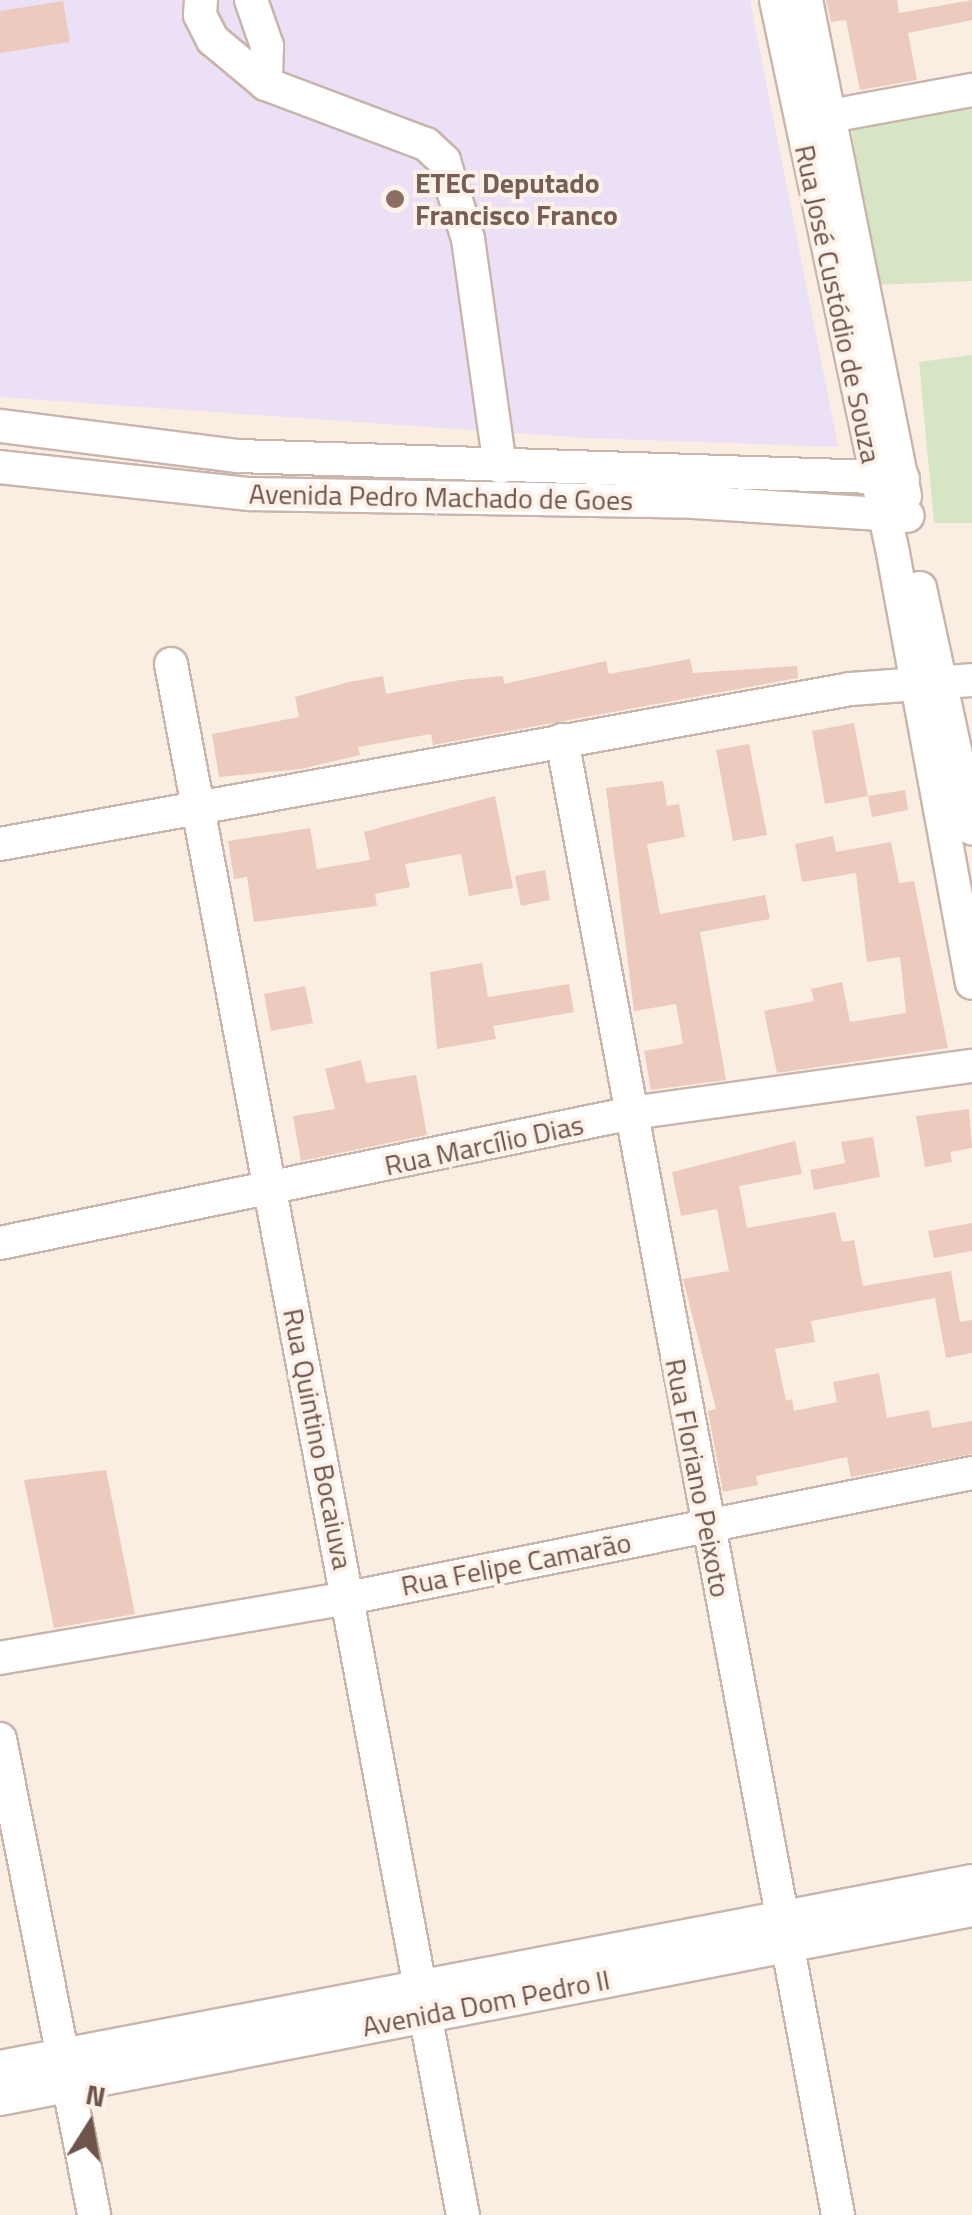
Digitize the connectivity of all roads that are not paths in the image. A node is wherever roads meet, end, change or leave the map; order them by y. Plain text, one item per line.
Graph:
1 (201, 0) edge
2 (251, 0) edge
3 (776, 0) edge
4 (806, 0) edge
5 (266, 84) junction
6 (972, 90) edge
7 (814, 120) junction
8 (0, 426) edge
9 (0, 466) edge
10 (500, 467) junction
11 (890, 478) junction
12 (895, 516) junction
13 (170, 664) dead end
14 (943, 680) edge
15 (562, 740) junction
16 (201, 809) junction
17 (972, 828) edge
18 (0, 844) edge
19 (972, 983) edge
20 (972, 1066) edge
21 (632, 1114) junction
22 (271, 1190) junction
23 (0, 1243) edge
24 (972, 1473) edge
25 (706, 1526) junction
26 (348, 1598) junction
27 (0, 1658) edge
28 (0, 1739) edge
29 (972, 1881) edge
30 (972, 1910) edge
31 (786, 1931) junction
32 (423, 1999) junction
33 (0, 2067) edge
34 (68, 2072) junction
35 (0, 2098) edge
36 (94, 2215) edge
37 (463, 2215) edge
38 (838, 2215) edge

1 - 5 street
2 - 5 street
3 - 7 street, Rua José Custódio de Souza
4 - 7 street, Rua José Custódio de Souza
5 - 10 street
6 - 7 street
7 - 11 street, Rua José Custódio de Souza
8 - 10 street, Avenida Pedro Machado de Goes
9 - 12 street, Avenida Pedro Machado de Goes
10 - 11 street, Avenida Pedro Machado de Goes
11 - 12 street, Rua José Custódio de Souza
12 - 14 street, Rua José Custódio de Souza
13 - 16 street, Rua Quintino Bocaiuva
14 - 15 street
14 - 17 street
14 - 19 street
15 - 16 street
15 - 21 street, Rua Floriano Peixoto
16 - 18 street
16 - 22 street, Rua Quintino Bocaiuva
20 - 21 street, Rua Marcílio Dias
21 - 22 street, Rua Marcílio Dias
21 - 25 street, Rua Floriano Peixoto
22 - 23 street, Rua Marcílio Dias
22 - 26 street, Rua Quintino Bocaiuva
24 - 25 street, Rua Felipe Camarão
25 - 26 street, Rua Felipe Camarão
25 - 31 street, Rua Floriano Peixoto
26 - 27 street, Rua Felipe Camarão
26 - 32 street, Rua Quintino Bocaiuva
28 - 34 street
29 - 31 street, Avenida Dom Pedro II
30 - 31 street, Avenida Dom Pedro II
31 - 32 street, Avenida Dom Pedro II
31 - 38 street, Rua Floriano Peixoto
32 - 34 street, Avenida Dom Pedro II
32 - 37 street, Rua Quintino Bocaiuva
33 - 34 street, Avenida Dom Pedro II
34 - 35 street, Avenida Dom Pedro II
34 - 36 street

